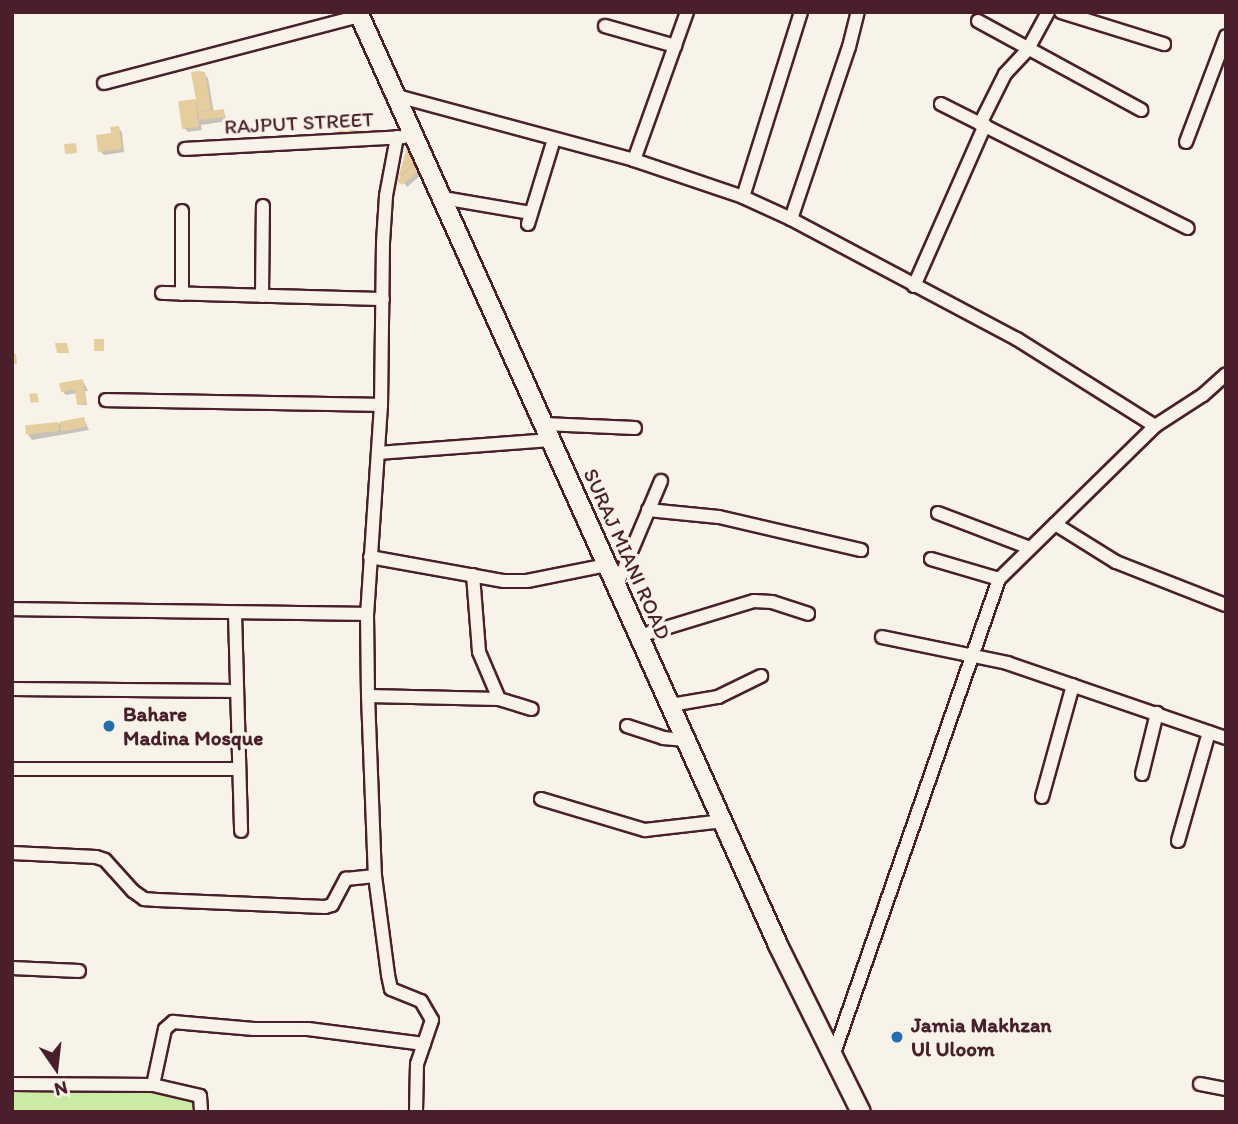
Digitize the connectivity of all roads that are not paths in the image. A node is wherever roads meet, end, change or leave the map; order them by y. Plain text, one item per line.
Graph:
1 (687, 12) edge
2 (801, 12) edge
3 (858, 12) edge
4 (1048, 12) edge
5 (1061, 12) edge
6 (359, 14) edge
7 (978, 21) dead end
8 (605, 26) dead end
9 (1226, 36) edge
10 (1164, 44) dead end
11 (676, 46) junction
12 (1028, 49) junction
13 (104, 83) dead end
14 (397, 96) junction
15 (941, 104) dead end
16 (1141, 110) dead end
17 (983, 124) junction
18 (415, 136) junction
19 (397, 137) junction
20 (554, 139) junction
21 (1186, 142) dead end
22 (185, 149) dead end
23 (634, 160) junction
24 (743, 197) junction
25 (443, 198) junction
26 (262, 206) dead end
27 (182, 211) dead end
28 (791, 219) junction
29 (1188, 228) dead end
30 (914, 286) junction
31 (162, 293) dead end
32 (182, 294) junction
33 (262, 296) junction
34 (383, 299) junction
35 (1226, 374) edge
36 (106, 400) dead end
37 (381, 405) junction
38 (1155, 426) junction
39 (635, 428) dead end
40 (547, 432) junction
41 (378, 453) junction
42 (661, 481) dead end
43 (648, 510) junction
44 (938, 513) dead end
45 (1055, 524) junction
46 (1030, 548) junction
47 (861, 550) dead end
48 (370, 557) junction
49 (931, 559) dead end
50 (607, 565) junction
51 (472, 575) junction
52 (999, 579) junction
53 (617, 585) junction
54 (1226, 605) edge
55 (12, 609) edge
56 (235, 613) junction
57 (367, 614) junction
58 (808, 614) dead end
59 (639, 636) junction
60 (882, 637) dead end
61 (971, 655) junction
62 (761, 676) dead end
63 (1073, 685) junction
64 (12, 689) edge
65 (237, 691) junction
66 (368, 696) junction
67 (499, 699) junction
68 (671, 705) junction
69 (531, 709) dead end
70 (1157, 713) junction
71 (627, 726) dead end
72 (1209, 732) junction
73 (1226, 738) edge
74 (687, 740) junction
75 (12, 769) edge
76 (239, 769) junction
77 (1142, 774) dead end
78 (1042, 797) dead end
79 (541, 799) dead end
80 (723, 821) junction
81 (241, 831) dead end
82 (1178, 841) dead end
83 (12, 853) edge
84 (375, 876) junction
85 (12, 968) edge
86 (79, 971) dead end
87 (424, 1044) junction
88 (833, 1056) junction
89 (12, 1084) edge
90 (1200, 1084) dead end
91 (153, 1086) junction
92 (1226, 1089) edge
93 (201, 1112) edge
94 (416, 1112) edge
95 (861, 1112) edge

1 - 11 street
2 - 24 street
3 - 28 street
4 - 12 street
5 - 10 street
6 - 13 street
6 - 14 street, SURAJ MIANI ROAD
7 - 12 street
8 - 11 street
9 - 21 street
11 - 23 street
12 - 16 street
12 - 17 street
14 - 18 street, SURAJ MIANI ROAD
14 - 20 street
15 - 17 street
17 - 29 street
17 - 30 street
18 - 19 street, RAJPUT STREET
18 - 25 street, SURAJ MIANI ROAD
19 - 22 street, RAJPUT STREET
19 - 34 street
20 - 23 street
20 - 25 street
23 - 24 street
24 - 28 street
25 - 40 street, SURAJ MIANI ROAD
26 - 33 street
27 - 32 street
28 - 30 street
30 - 38 street
31 - 32 street
32 - 33 street
33 - 34 street
34 - 37 street
35 - 38 street
36 - 37 street
37 - 41 street
38 - 45 street
39 - 40 street
40 - 41 street
40 - 50 street, SURAJ MIANI ROAD
41 - 48 street
42 - 43 street
43 - 47 street
43 - 53 street
44 - 46 street
45 - 46 street
45 - 54 street
46 - 52 street
48 - 51 street
48 - 57 street
49 - 52 street
50 - 51 street
50 - 53 street, SURAJ MIANI ROAD
51 - 67 street
52 - 61 street
53 - 59 street, SURAJ MIANI ROAD
55 - 56 street
56 - 57 street
56 - 65 street
57 - 66 street
58 - 59 street
59 - 68 street, SURAJ MIANI ROAD
60 - 61 street
61 - 63 street
61 - 88 street
62 - 68 street
63 - 70 street
63 - 78 street
64 - 65 street
65 - 76 street
66 - 67 street
66 - 84 street
67 - 69 street
68 - 74 street, SURAJ MIANI ROAD
70 - 72 street
70 - 77 street
71 - 74 street
72 - 73 street
72 - 82 street
74 - 80 street, SURAJ MIANI ROAD
75 - 76 street
76 - 81 street
79 - 80 street
80 - 88 street, SURAJ MIANI ROAD
83 - 84 street
84 - 87 street
85 - 86 street
87 - 91 street
87 - 94 street
88 - 95 street, SURAJ MIANI ROAD
89 - 91 street
90 - 92 street
91 - 93 street

